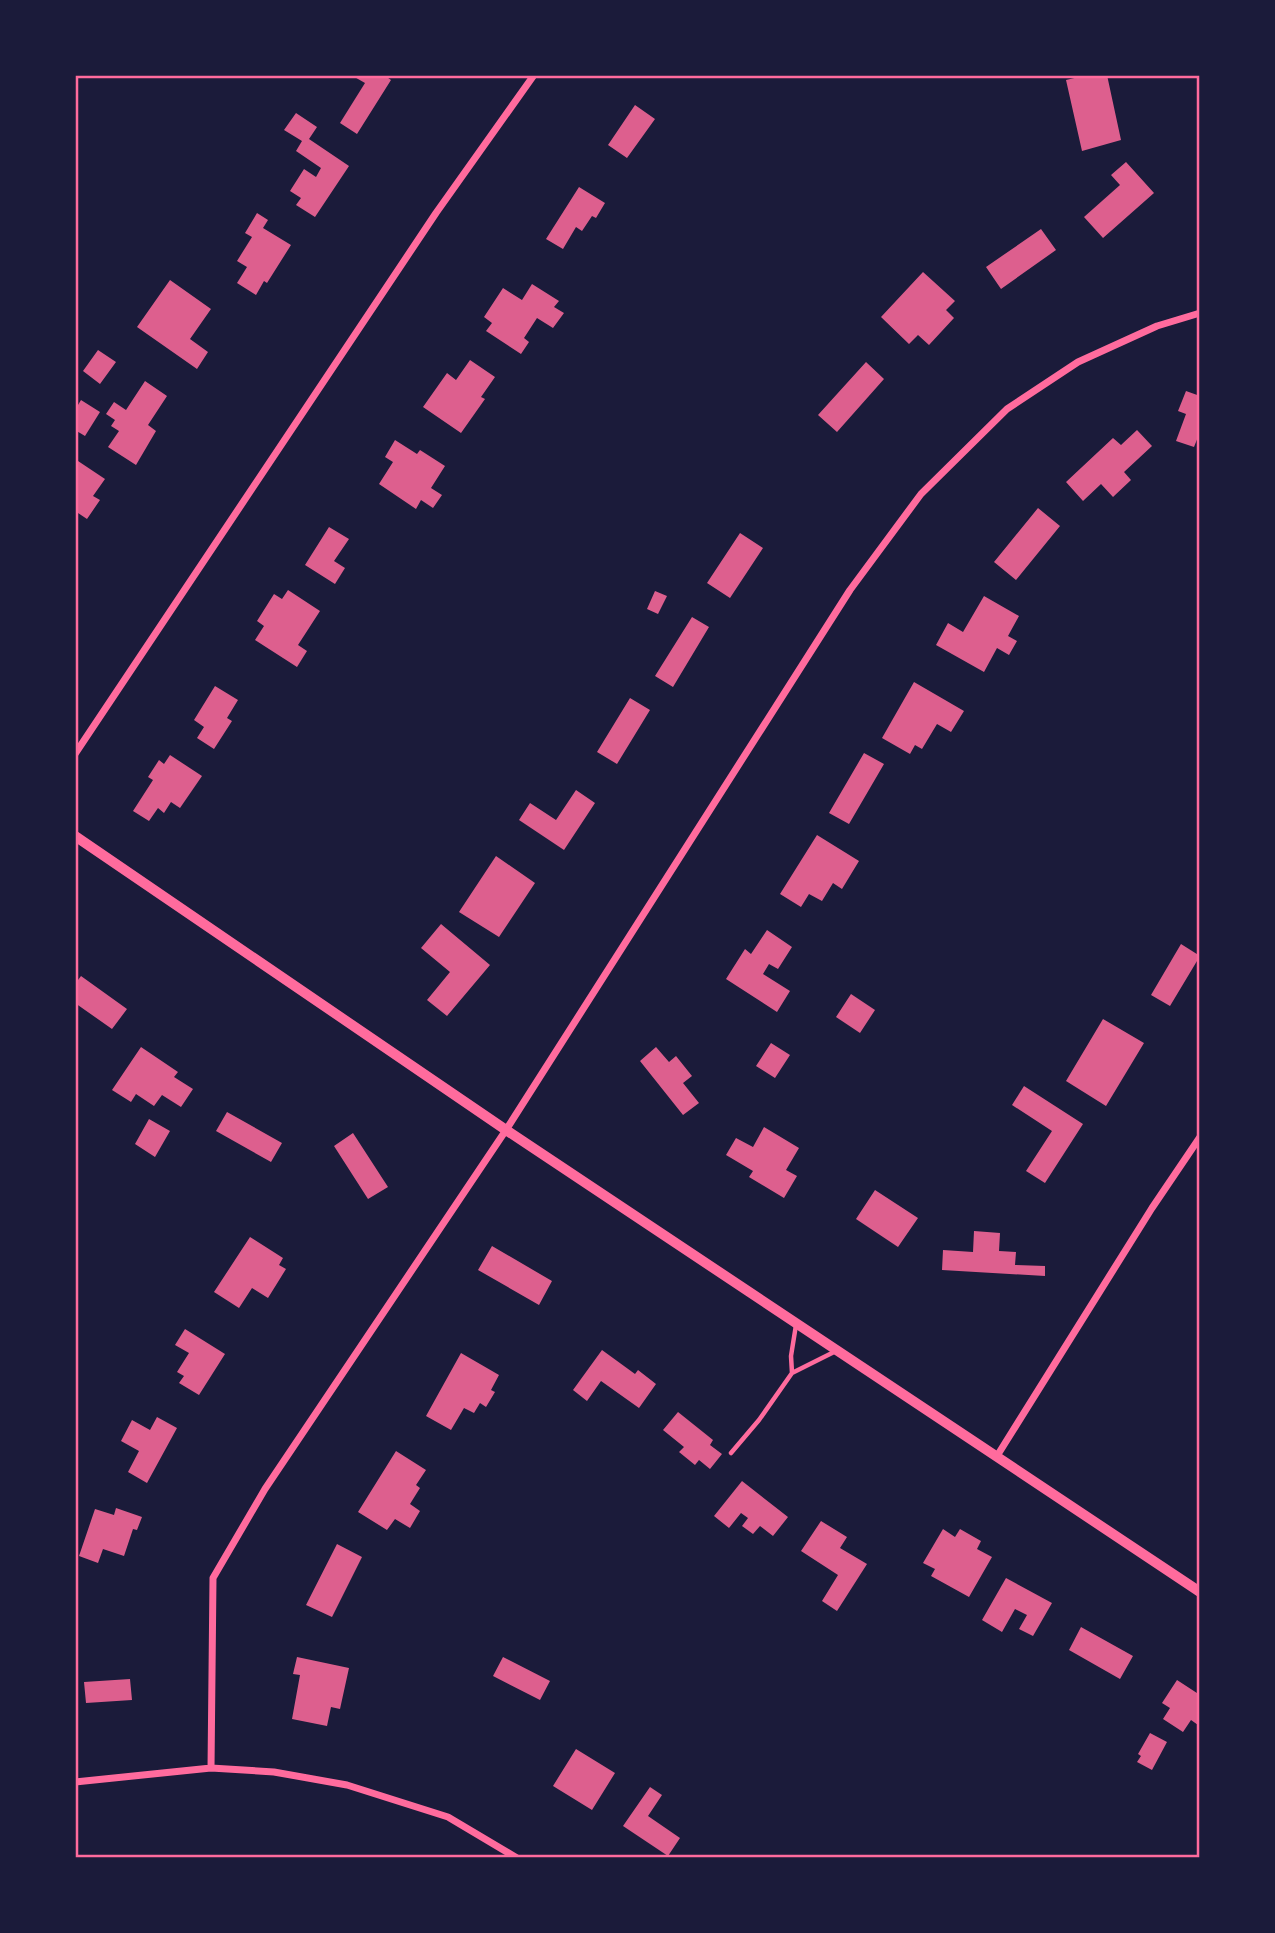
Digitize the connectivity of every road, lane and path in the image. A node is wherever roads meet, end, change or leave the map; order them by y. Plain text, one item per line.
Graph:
1 (534, 75) edge
2 (1200, 313) edge
3 (75, 754) edge
4 (75, 836) edge
5 (506, 1130) junction
6 (1200, 1137) edge
7 (797, 1323) junction
8 (837, 1350) junction
9 (792, 1373) junction
10 (731, 1453) dead end
11 (997, 1456) junction
12 (1200, 1592) edge
13 (211, 1768) junction
14 (75, 1782) edge
15 (517, 1858) edge

1 - 3 street
2 - 5 street
4 - 5 street
5 - 7 street
5 - 13 street
6 - 11 street
7 - 8 street
7 - 9 lane
8 - 9 lane
8 - 11 street
9 - 10 lane
11 - 12 street
13 - 14 street
13 - 15 street

